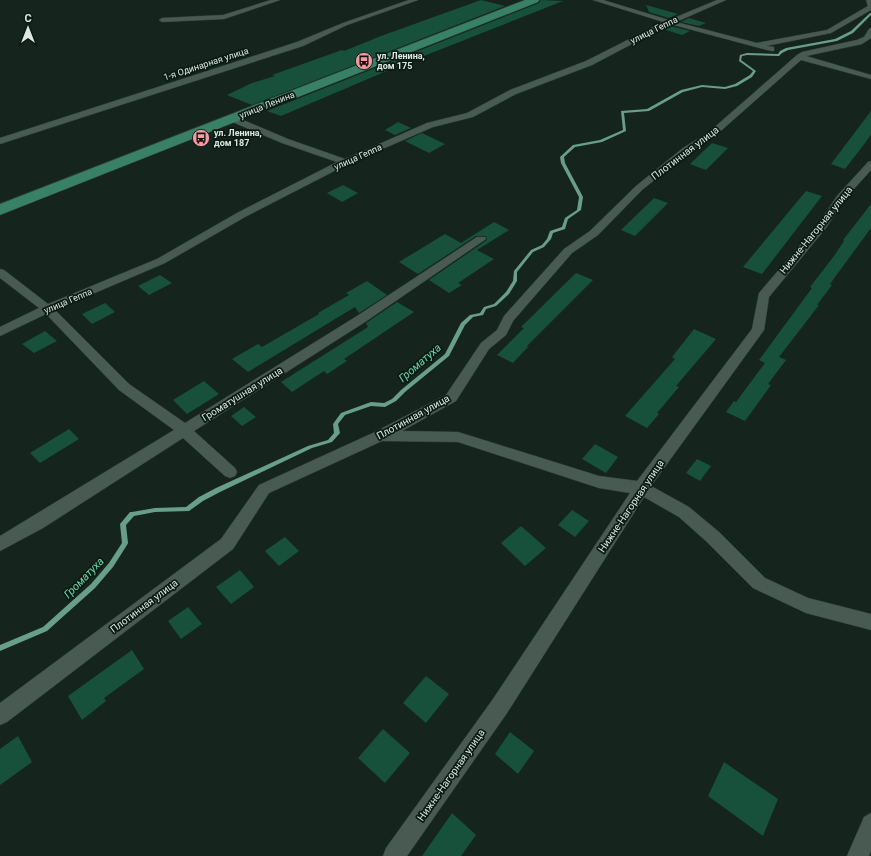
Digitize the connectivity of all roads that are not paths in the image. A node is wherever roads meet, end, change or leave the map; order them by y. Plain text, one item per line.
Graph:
1 (277, 0) edge
2 (415, 0) edge
3 (534, 0) edge
4 (596, 0) edge
5 (723, 0) edge
6 (869, 0) edge
7 (162, 20) dead end
8 (669, 22) junction
9 (871, 30) edge
10 (756, 46) junction
11 (771, 49) dead end
12 (800, 57) junction
13 (871, 77) edge
14 (233, 119) junction
15 (0, 141) edge
16 (345, 162) junction
17 (871, 164) edge
18 (864, 181) edge
19 (0, 210) edge
20 (481, 239) dead end
21 (3, 279) edge
22 (47, 309) junction
23 (0, 332) edge
24 (184, 430) junction
25 (380, 436) junction
26 (230, 472) dead end
27 (641, 488) junction
28 (0, 544) edge
29 (871, 622) edge
30 (0, 715) edge
31 (871, 824) edge
32 (394, 856) edge
33 (858, 856) edge

1 - 7 street
2 - 15 street, 1-я Одинарная улица
3 - 14 main road, улица Ленина
4 - 8 street
5 - 8 street, улица Геппа
6 - 10 street
8 - 10 street
8 - 16 street, улица Геппа
9 - 12 street, Плотинная улица
10 - 11 street
12 - 13 street
12 - 25 street, Плотинная улица
14 - 16 street
14 - 19 main road, улица Ленина
16 - 22 street, улица Геппа
17 - 18 street, Нижне-Нагорная улица
18 - 27 street, Нижне-Нагорная улица
20 - 24 street, Громатушная улица
21 - 22 street
22 - 23 street, улица Геппа
22 - 24 street
24 - 26 street
24 - 28 street, Громатушная улица
25 - 27 street
25 - 30 street, Плотинная улица
27 - 29 street
27 - 32 street, Нижне-Нагорная улица
31 - 33 street

